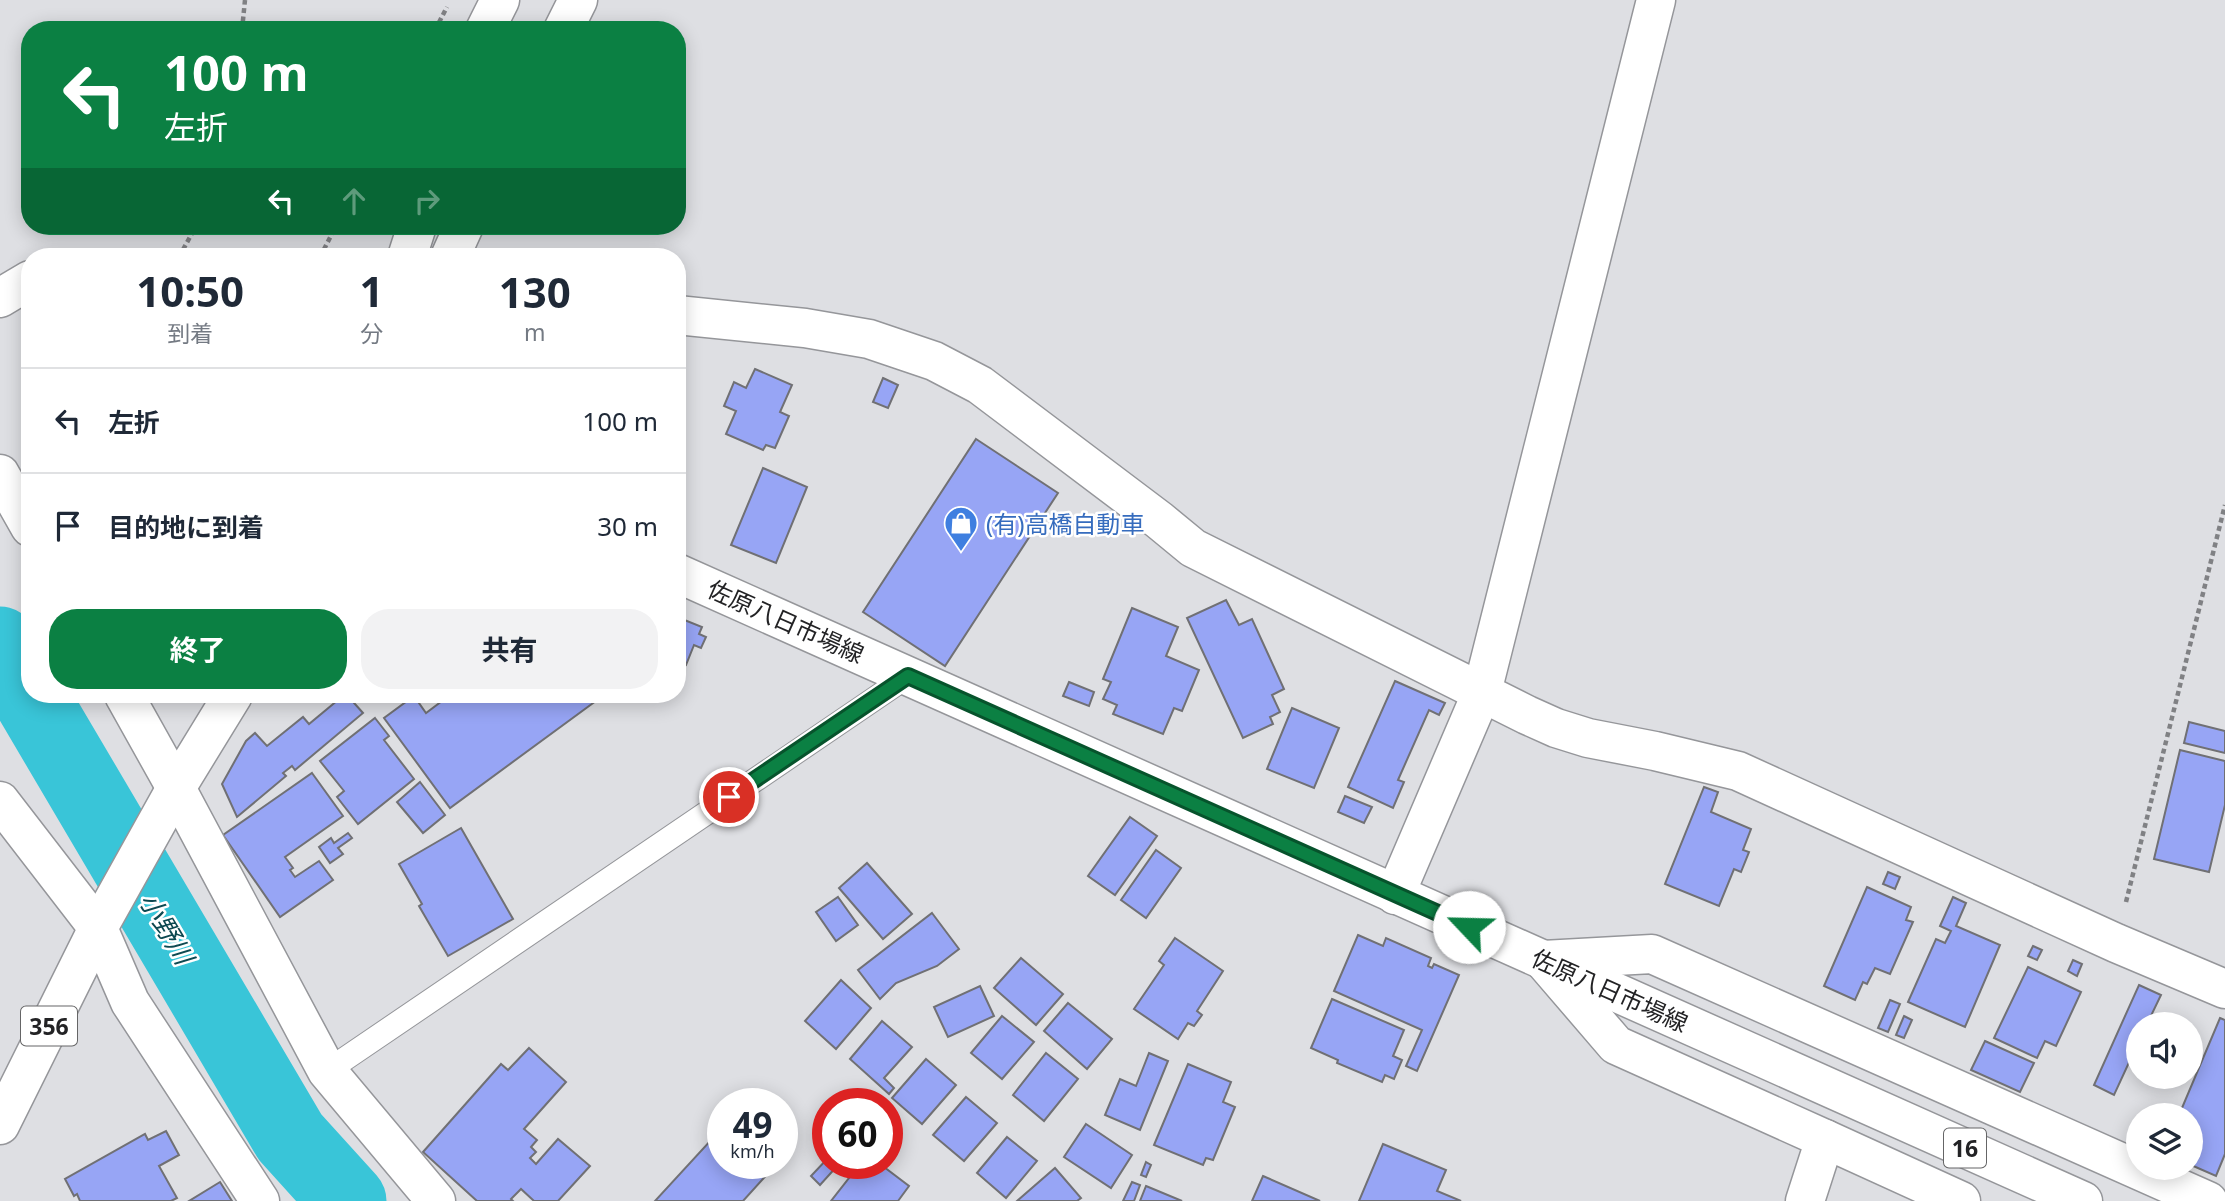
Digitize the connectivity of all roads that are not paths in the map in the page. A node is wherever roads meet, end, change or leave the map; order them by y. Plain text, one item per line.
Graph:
1 (500, 0) edge
2 (578, 0) edge
3 (1656, 0) edge
4 (490, 21) edge
5 (568, 21) edge
6 (21, 285) edge
7 (0, 298) edge
8 (686, 316) edge
9 (0, 474) edge
10 (21, 511) edge
11 (686, 577) edge
12 (908, 676) junction
13 (1482, 692) junction
14 (128, 703) edge
15 (228, 703) edge
16 (176, 788) junction
17 (0, 801) edge
18 (1395, 894) junction
19 (98, 928) junction
20 (1543, 960) junction
21 (2225, 989) edge
22 (327, 1071) junction
23 (0, 1125) edge
24 (1825, 1139) junction
25 (260, 1201) edge
26 (436, 1201) edge
27 (1805, 1201) edge
28 (1961, 1201) edge
29 (2083, 1201) edge
30 (2208, 1201) edge

1 - 4 main road
2 - 5 main road
3 - 13 main road
6 - 7 main road
8 - 13 main road
9 - 10 main road
11 - 12 main road, 佐原八日市場線 / 16
12 - 18 main road, 佐原八日市場線 / 16
12 - 22 lane
13 - 18 main road
13 - 21 main road
14 - 16 main road
15 - 16 main road, 356
16 - 19 main road, 356
16 - 22 main road
17 - 19 main road
18 - 20 main road, 佐原八日市場線 / 16
19 - 23 main road, 356
19 - 25 main road
20 - 24 main road
20 - 29 main road, 佐原八日市場線 / 16
20 - 30 main road
22 - 26 main road
24 - 27 main road
24 - 28 main road

